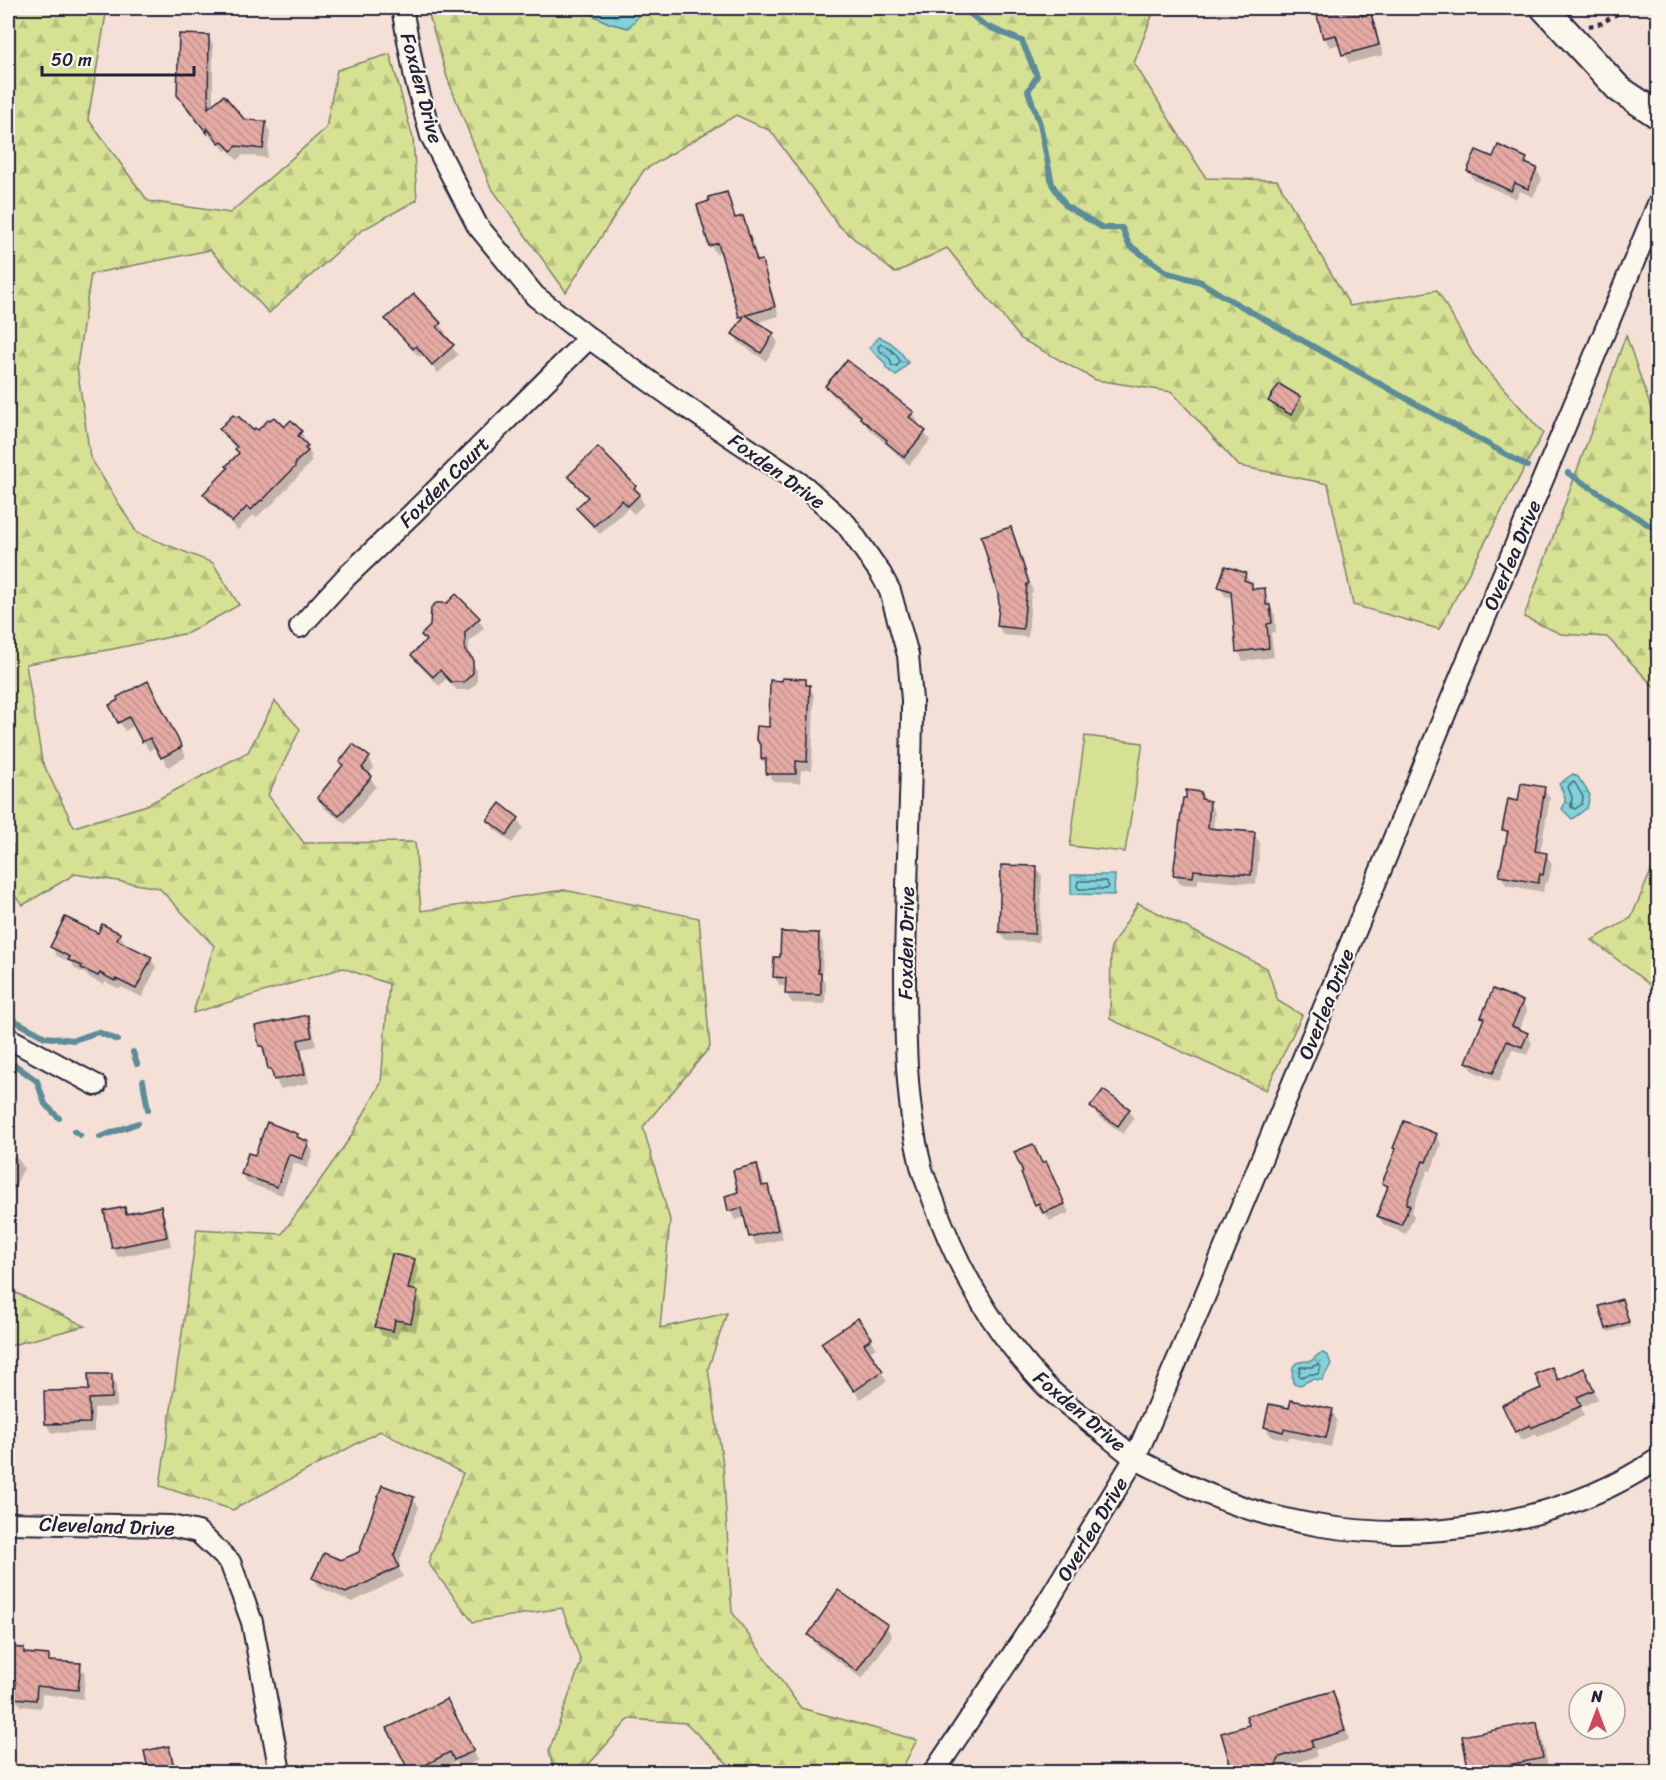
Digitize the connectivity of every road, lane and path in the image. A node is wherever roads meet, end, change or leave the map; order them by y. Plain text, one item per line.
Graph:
1 (402, 8) edge
2 (1544, 8) edge
3 (1627, 8) edge
4 (1582, 27) dead end
5 (1659, 115) edge
6 (1659, 204) edge
7 (589, 338) junction
8 (300, 627) dead end
9 (8, 1038) edge
10 (96, 1085) dead end
11 (1136, 1458) junction
12 (1659, 1459) edge
13 (8, 1523) edge
14 (280, 1773) edge
15 (934, 1773) edge

1 - 7 street, Foxden Drive
2 - 5 street
3 - 4 path
6 - 11 street, Overlea Drive
7 - 8 street, Foxden Court
7 - 11 street, Foxden Drive
9 - 10 street
11 - 12 street, Foxden Drive
11 - 15 street, Overlea Drive
13 - 14 street, Cleveland Drive

